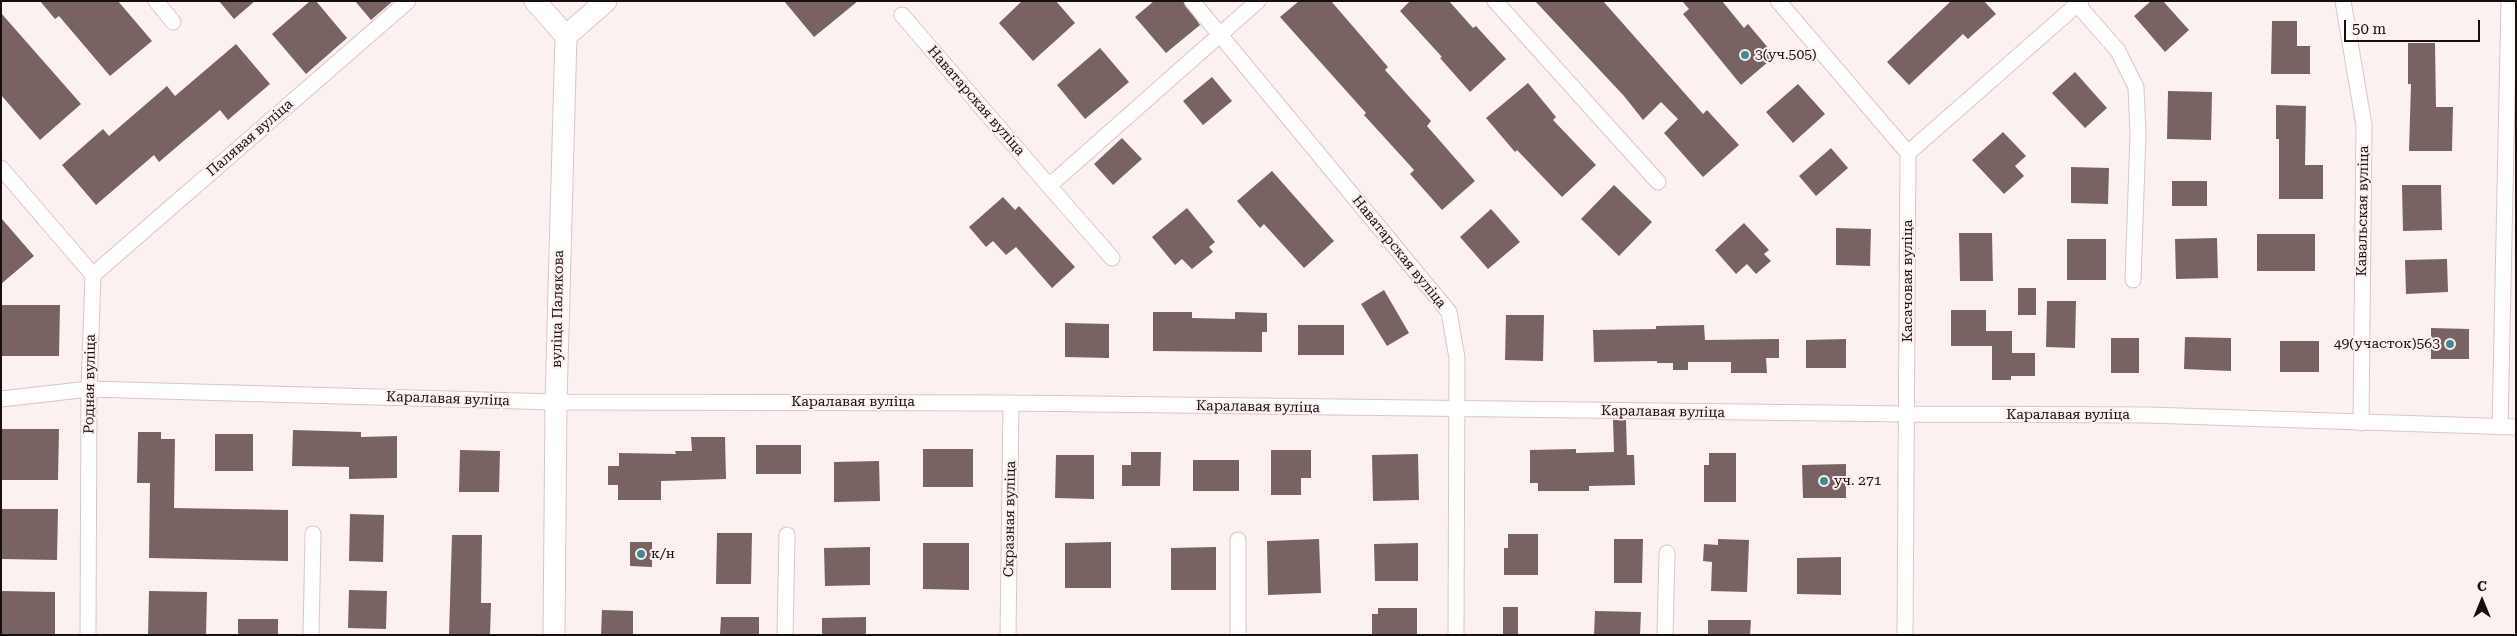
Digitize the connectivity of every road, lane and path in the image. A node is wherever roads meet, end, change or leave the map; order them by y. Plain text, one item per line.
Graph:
1 (156, 1) edge
2 (408, 1) edge
3 (535, 1) edge
4 (606, 1) edge
5 (1192, 1) edge
6 (1258, 1) edge
7 (1495, 1) edge
8 (1778, 1) edge
9 (2343, 1) edge
10 (2509, 1) edge
11 (2079, 3) edge
12 (902, 15) dead end
13 (173, 22) dead end
14 (1220, 34) junction
15 (566, 36) junction
16 (1908, 153) junction
17 (1, 168) edge
18 (1658, 182) dead end
19 (1049, 186) junction
20 (1112, 258) dead end
21 (92, 275) junction
22 (2133, 280) dead end
23 (89, 389) junction
24 (1, 400) edge
25 (556, 402) junction
26 (1012, 403) junction
27 (1458, 410) junction
28 (1907, 414) junction
29 (2361, 424) junction
30 (2500, 426) junction
31 (2516, 427) edge
32 (313, 534) dead end
33 (787, 535) dead end
34 (1238, 540) dead end
35 (1667, 553) dead end
36 (88, 635) edge
37 (311, 635) edge
38 (554, 635) edge
39 (785, 635) edge
40 (1008, 635) edge
41 (1238, 635) edge
42 (1456, 635) edge
43 (1666, 635) edge
44 (1905, 635) edge

1 - 13 street
2 - 21 street, Палявая вуліца
3 - 15 street
4 - 15 street
5 - 14 street, Наватарская вуліца
6 - 14 street
7 - 18 street
8 - 16 street
9 - 29 street, Кавальская вуліца
10 - 30 street
11 - 16 street
11 - 22 street
12 - 19 street, Наватарская вуліца
14 - 19 street
14 - 27 street, Наватарская вуліца
15 - 25 street, вуліца Палякова
16 - 28 street, Касачовая вуліца
17 - 21 street
19 - 20 street, Наватарская вуліца
21 - 23 street, Родная вуліца
23 - 24 street, Каралавая вуліца
23 - 25 street, Каралавая вуліца
23 - 36 street, Родная вуліца
25 - 26 street, Каралавая вуліца
25 - 38 street, вуліца Палякова
26 - 27 street, Каралавая вуліца
26 - 40 street, Скразная вуліца
27 - 28 street, Каралавая вуліца
27 - 42 street, Наватарская вуліца
28 - 29 street, Каралавая вуліца
28 - 44 street, Касачовая вуліца
29 - 30 street, Каралавая вуліца
30 - 31 street, Каралавая вуліца
32 - 37 street
33 - 39 street
34 - 41 street
35 - 43 street

